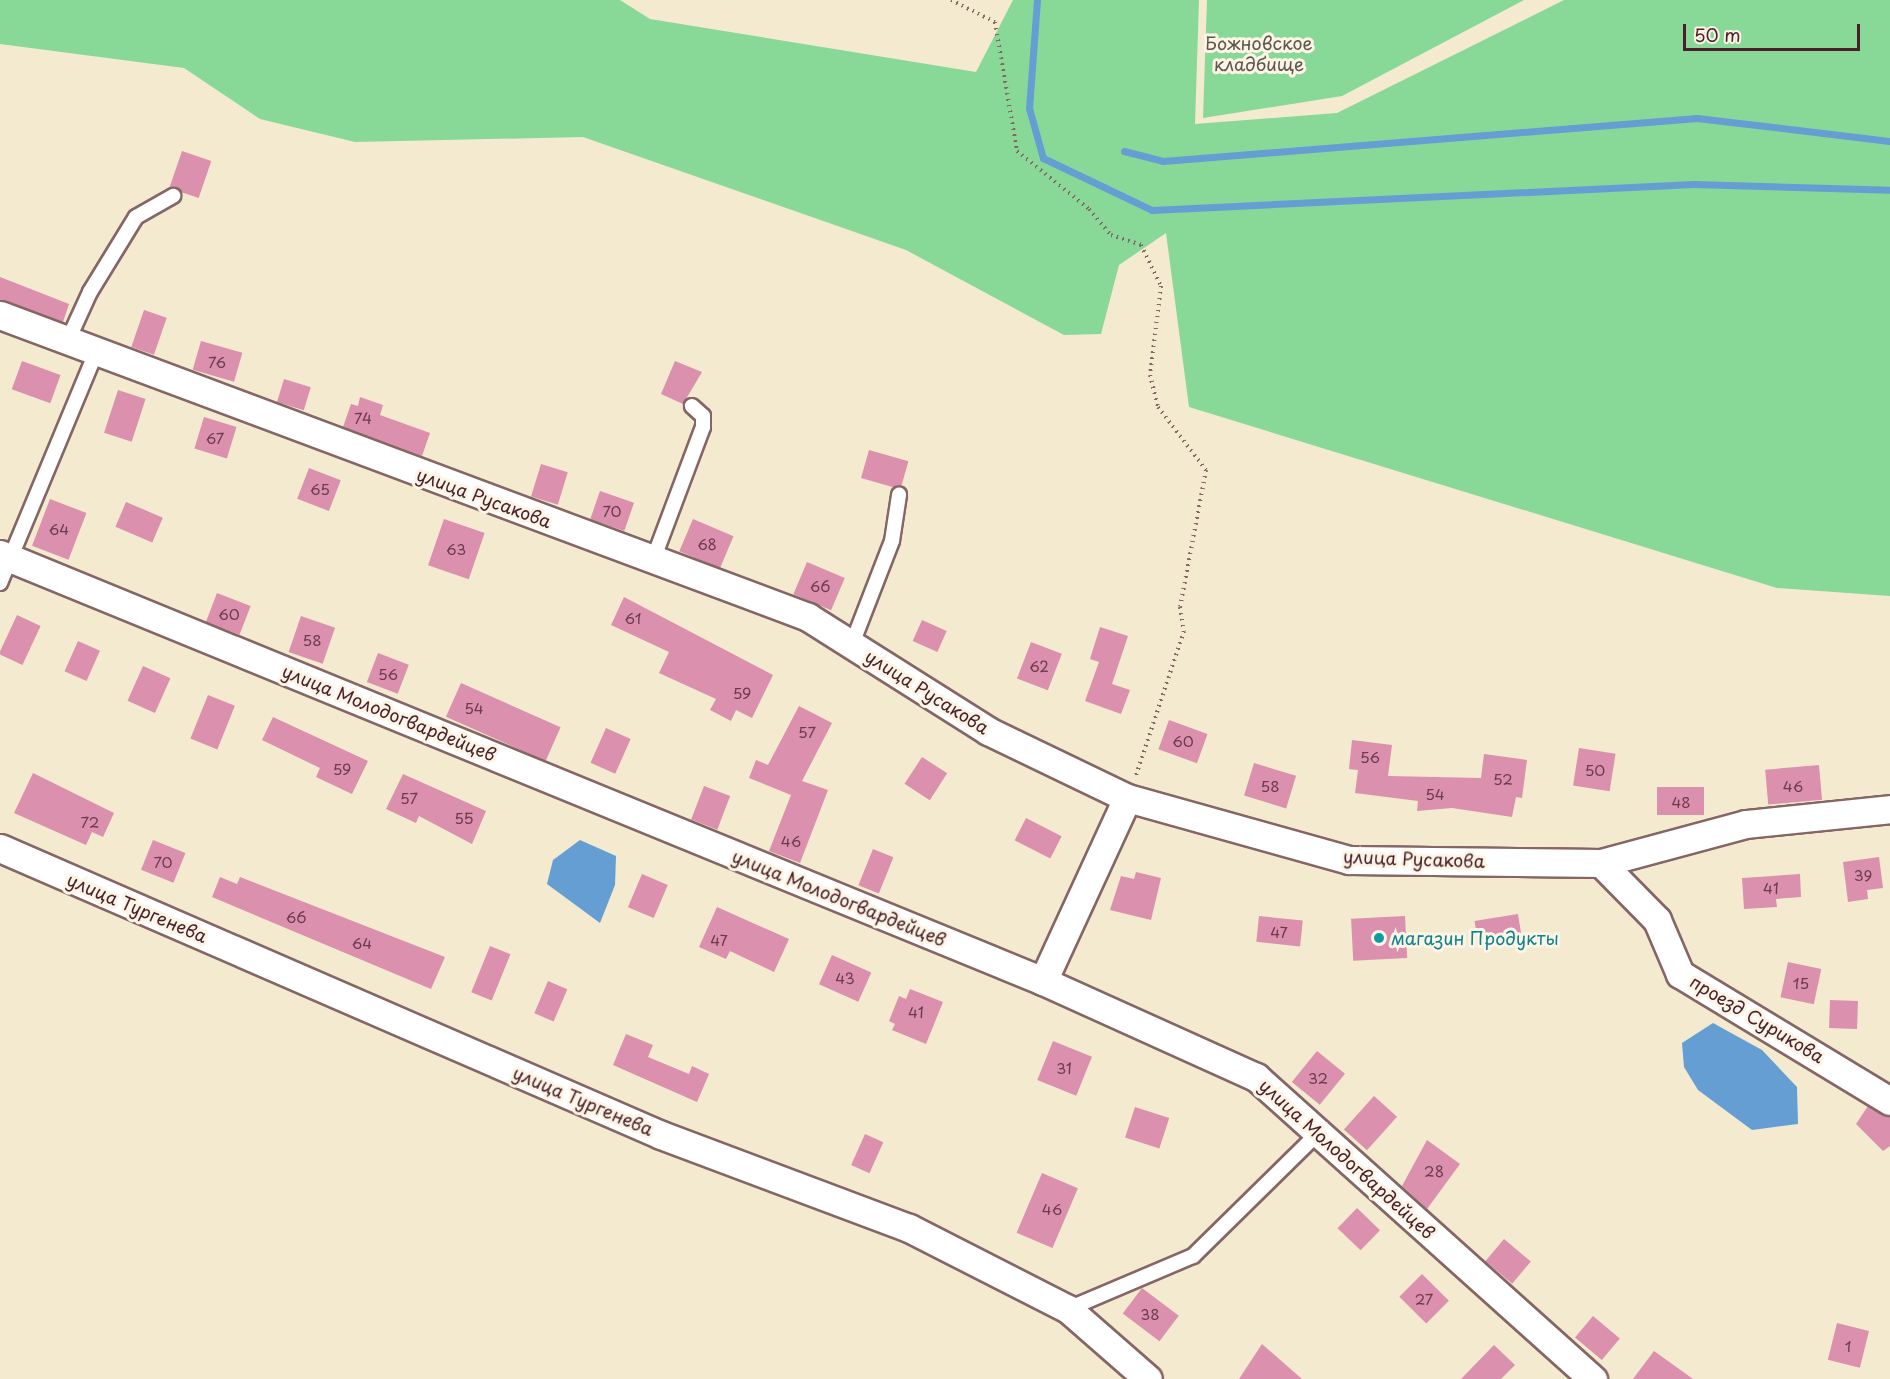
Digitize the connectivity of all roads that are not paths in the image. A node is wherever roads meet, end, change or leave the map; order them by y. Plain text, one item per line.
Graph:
1 (173, 196) dead end
2 (0, 315) edge
3 (69, 338) junction
4 (98, 347) junction
5 (692, 406) dead end
6 (899, 495) dead end
7 (5, 556) edge
8 (653, 560) junction
9 (0, 583) edge
10 (852, 644) junction
11 (1127, 798) junction
12 (1890, 809) edge
13 (0, 848) edge
14 (1600, 863) junction
15 (1043, 981) junction
16 (1890, 1101) edge
17 (1318, 1133) junction
18 (1068, 1309) junction
19 (1148, 1379) edge
20 (1593, 1379) edge

1 - 3 lane
2 - 3 street, улица Русакова
3 - 4 street, улица Русакова
4 - 7 lane
4 - 8 street, улица Русакова
5 - 8 lane
6 - 10 lane
7 - 9 lane
7 - 15 street, улица Молодогвардейцев
8 - 10 street, улица Русакова
10 - 11 street, улица Русакова
11 - 14 street, улица Русакова
11 - 15 street
12 - 14 street, улица Русакова
13 - 18 street, улица Тургенева
14 - 16 street, проезд Сурикова
15 - 17 street, улица Молодогвардейцев
17 - 18 lane
17 - 20 street, улица Молодогвардейцев
18 - 19 street, улица Тургенева

